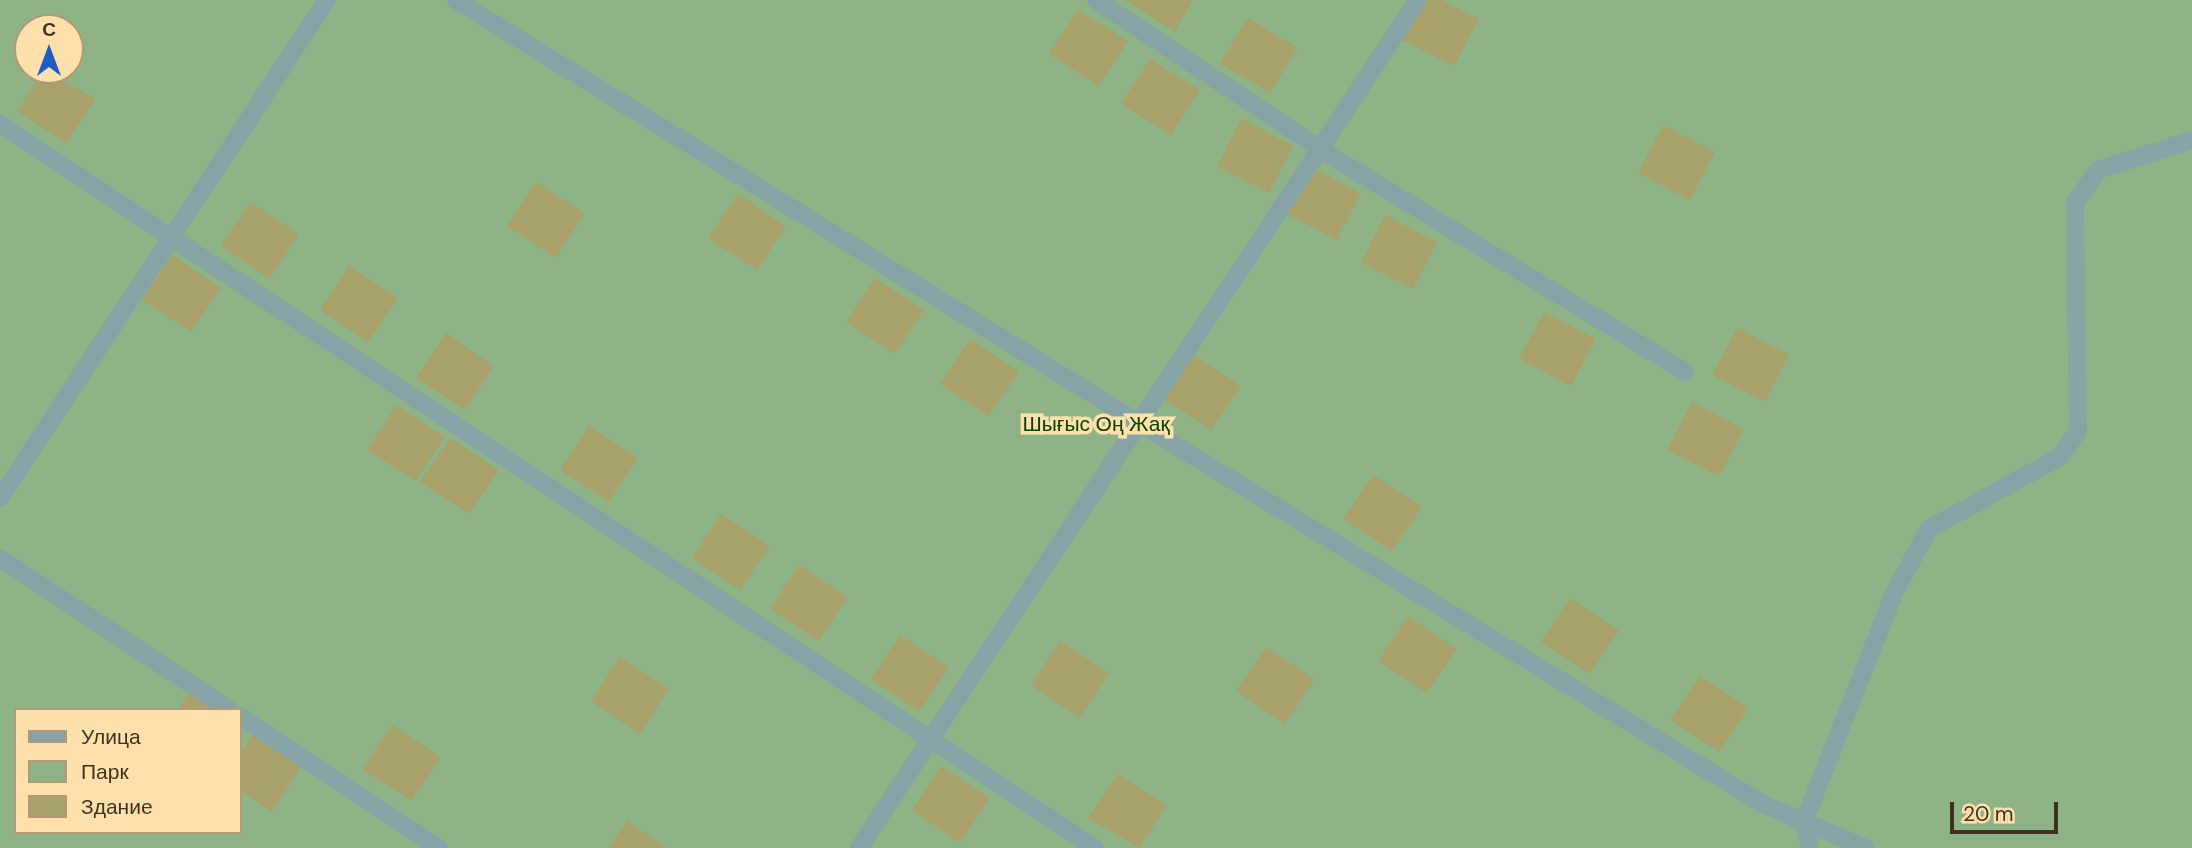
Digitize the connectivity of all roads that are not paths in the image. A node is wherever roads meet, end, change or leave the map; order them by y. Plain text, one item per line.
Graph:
1 (327, 0) edge
2 (456, 0) edge
3 (1096, 0) edge
4 (1418, 0) edge
5 (0, 124) edge
6 (2192, 140) edge
7 (1320, 149) junction
8 (174, 240) junction
9 (1685, 372) dead end
10 (1139, 423) junction
11 (0, 498) edge
12 (0, 558) edge
13 (227, 708) edge
14 (242, 717) edge
15 (934, 738) junction
16 (1804, 822) junction
17 (439, 848) edge
18 (859, 848) edge
19 (1095, 848) edge
20 (1810, 848) edge
21 (1865, 848) edge

1 - 8 street
2 - 10 street
3 - 7 street
4 - 7 street
5 - 8 street
6 - 16 street
7 - 9 street
7 - 10 street
8 - 11 street
8 - 15 street
10 - 15 street
10 - 16 street
12 - 13 street
14 - 17 street
15 - 18 street
15 - 19 street
16 - 20 street
16 - 21 street

